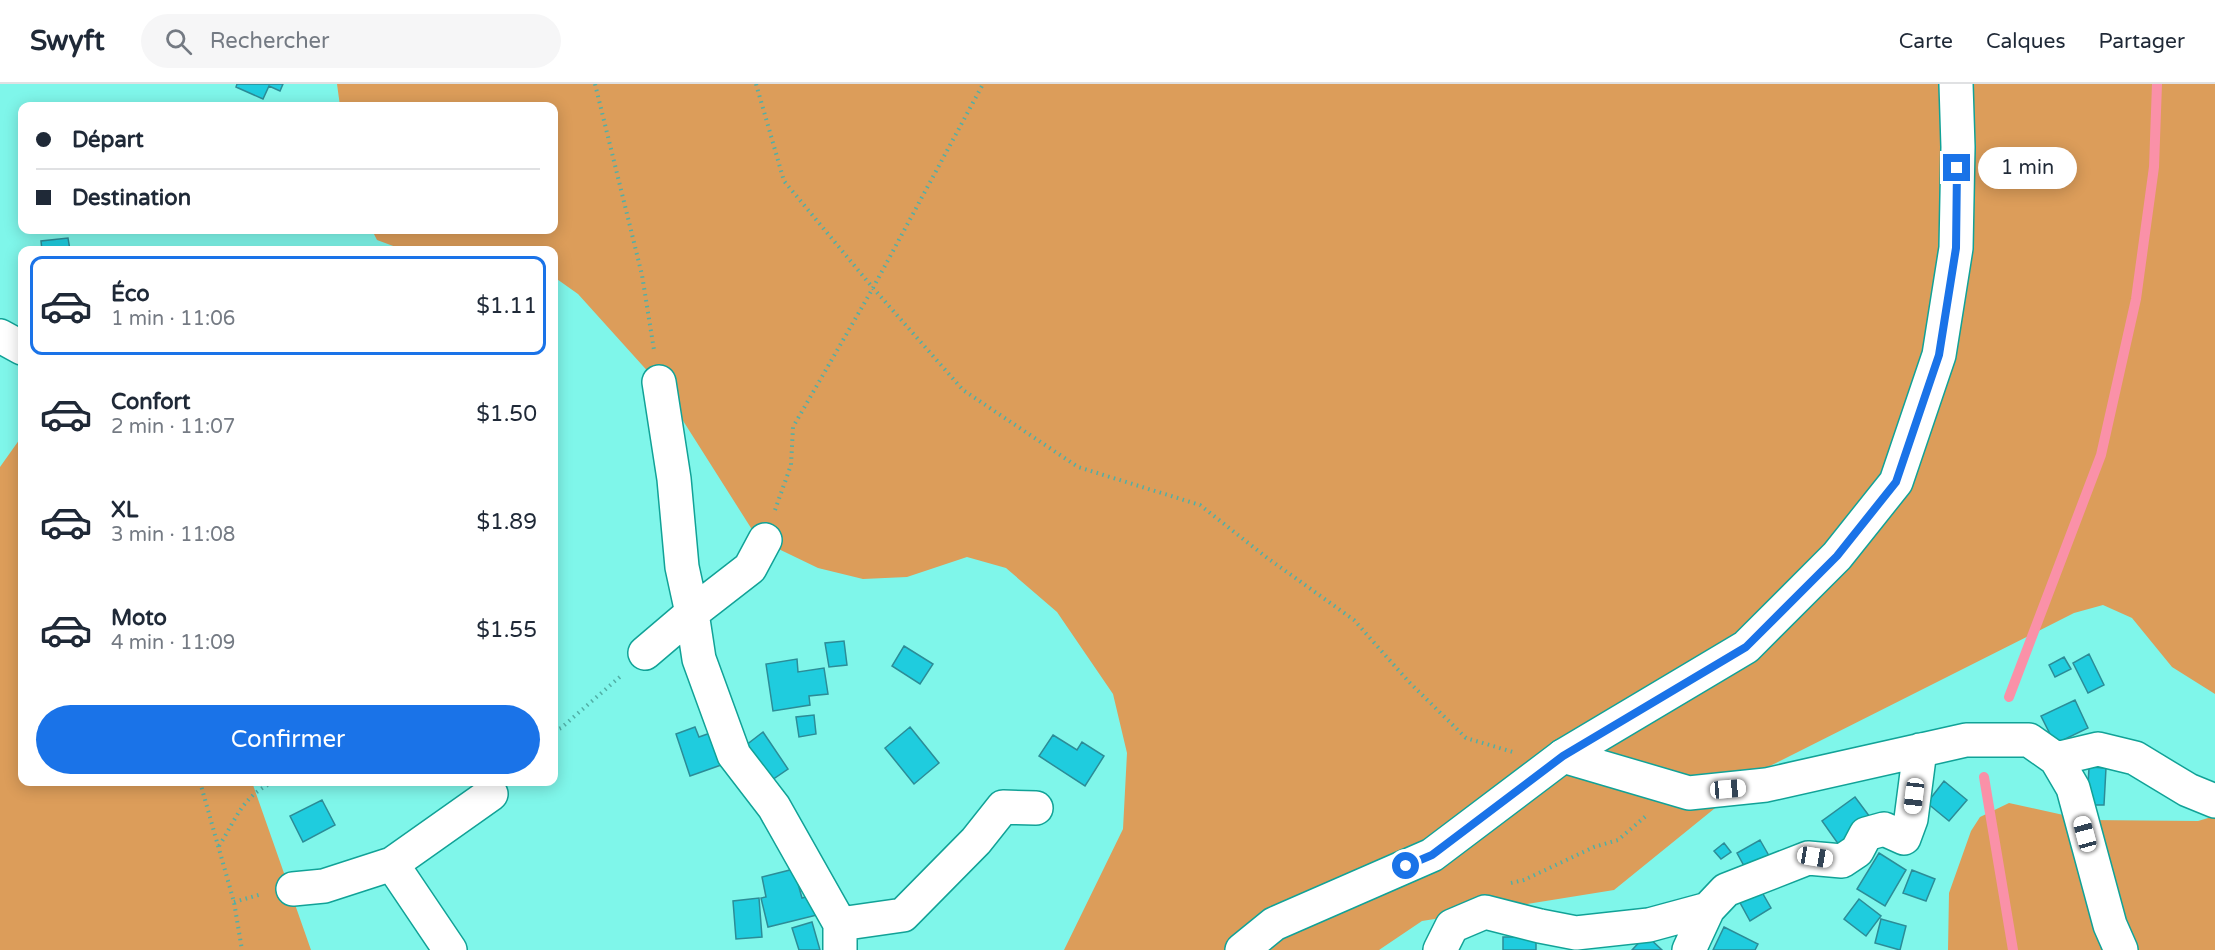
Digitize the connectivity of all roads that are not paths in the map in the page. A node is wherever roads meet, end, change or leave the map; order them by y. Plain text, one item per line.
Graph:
1 (1956, 84) edge
2 (0, 336) edge
3 (18, 346) edge
4 (659, 382) road end
5 (765, 540) road end
6 (693, 613) junction
7 (645, 653) road end
8 (1920, 750) junction
9 (1563, 756) junction
10 (2056, 759) junction
11 (491, 794) dead end
12 (2215, 801) edge
13 (1036, 808) dead end
14 (392, 864) junction
15 (293, 888) dead end
16 (1708, 909) junction
17 (840, 937) edge
18 (450, 950) edge
19 (1242, 950) edge
20 (1440, 950) edge
21 (1689, 950) edge
22 (2121, 950) edge

1 - 9 main road
2 - 3 main road
4 - 6 main road
5 - 6 main road
6 - 7 main road
6 - 17 main road
8 - 9 main road
8 - 10 main road
8 - 16 main road
9 - 19 main road
10 - 12 main road
10 - 22 main road
11 - 14 main road
13 - 17 main road
14 - 15 main road
14 - 18 main road
16 - 20 main road
16 - 21 main road

